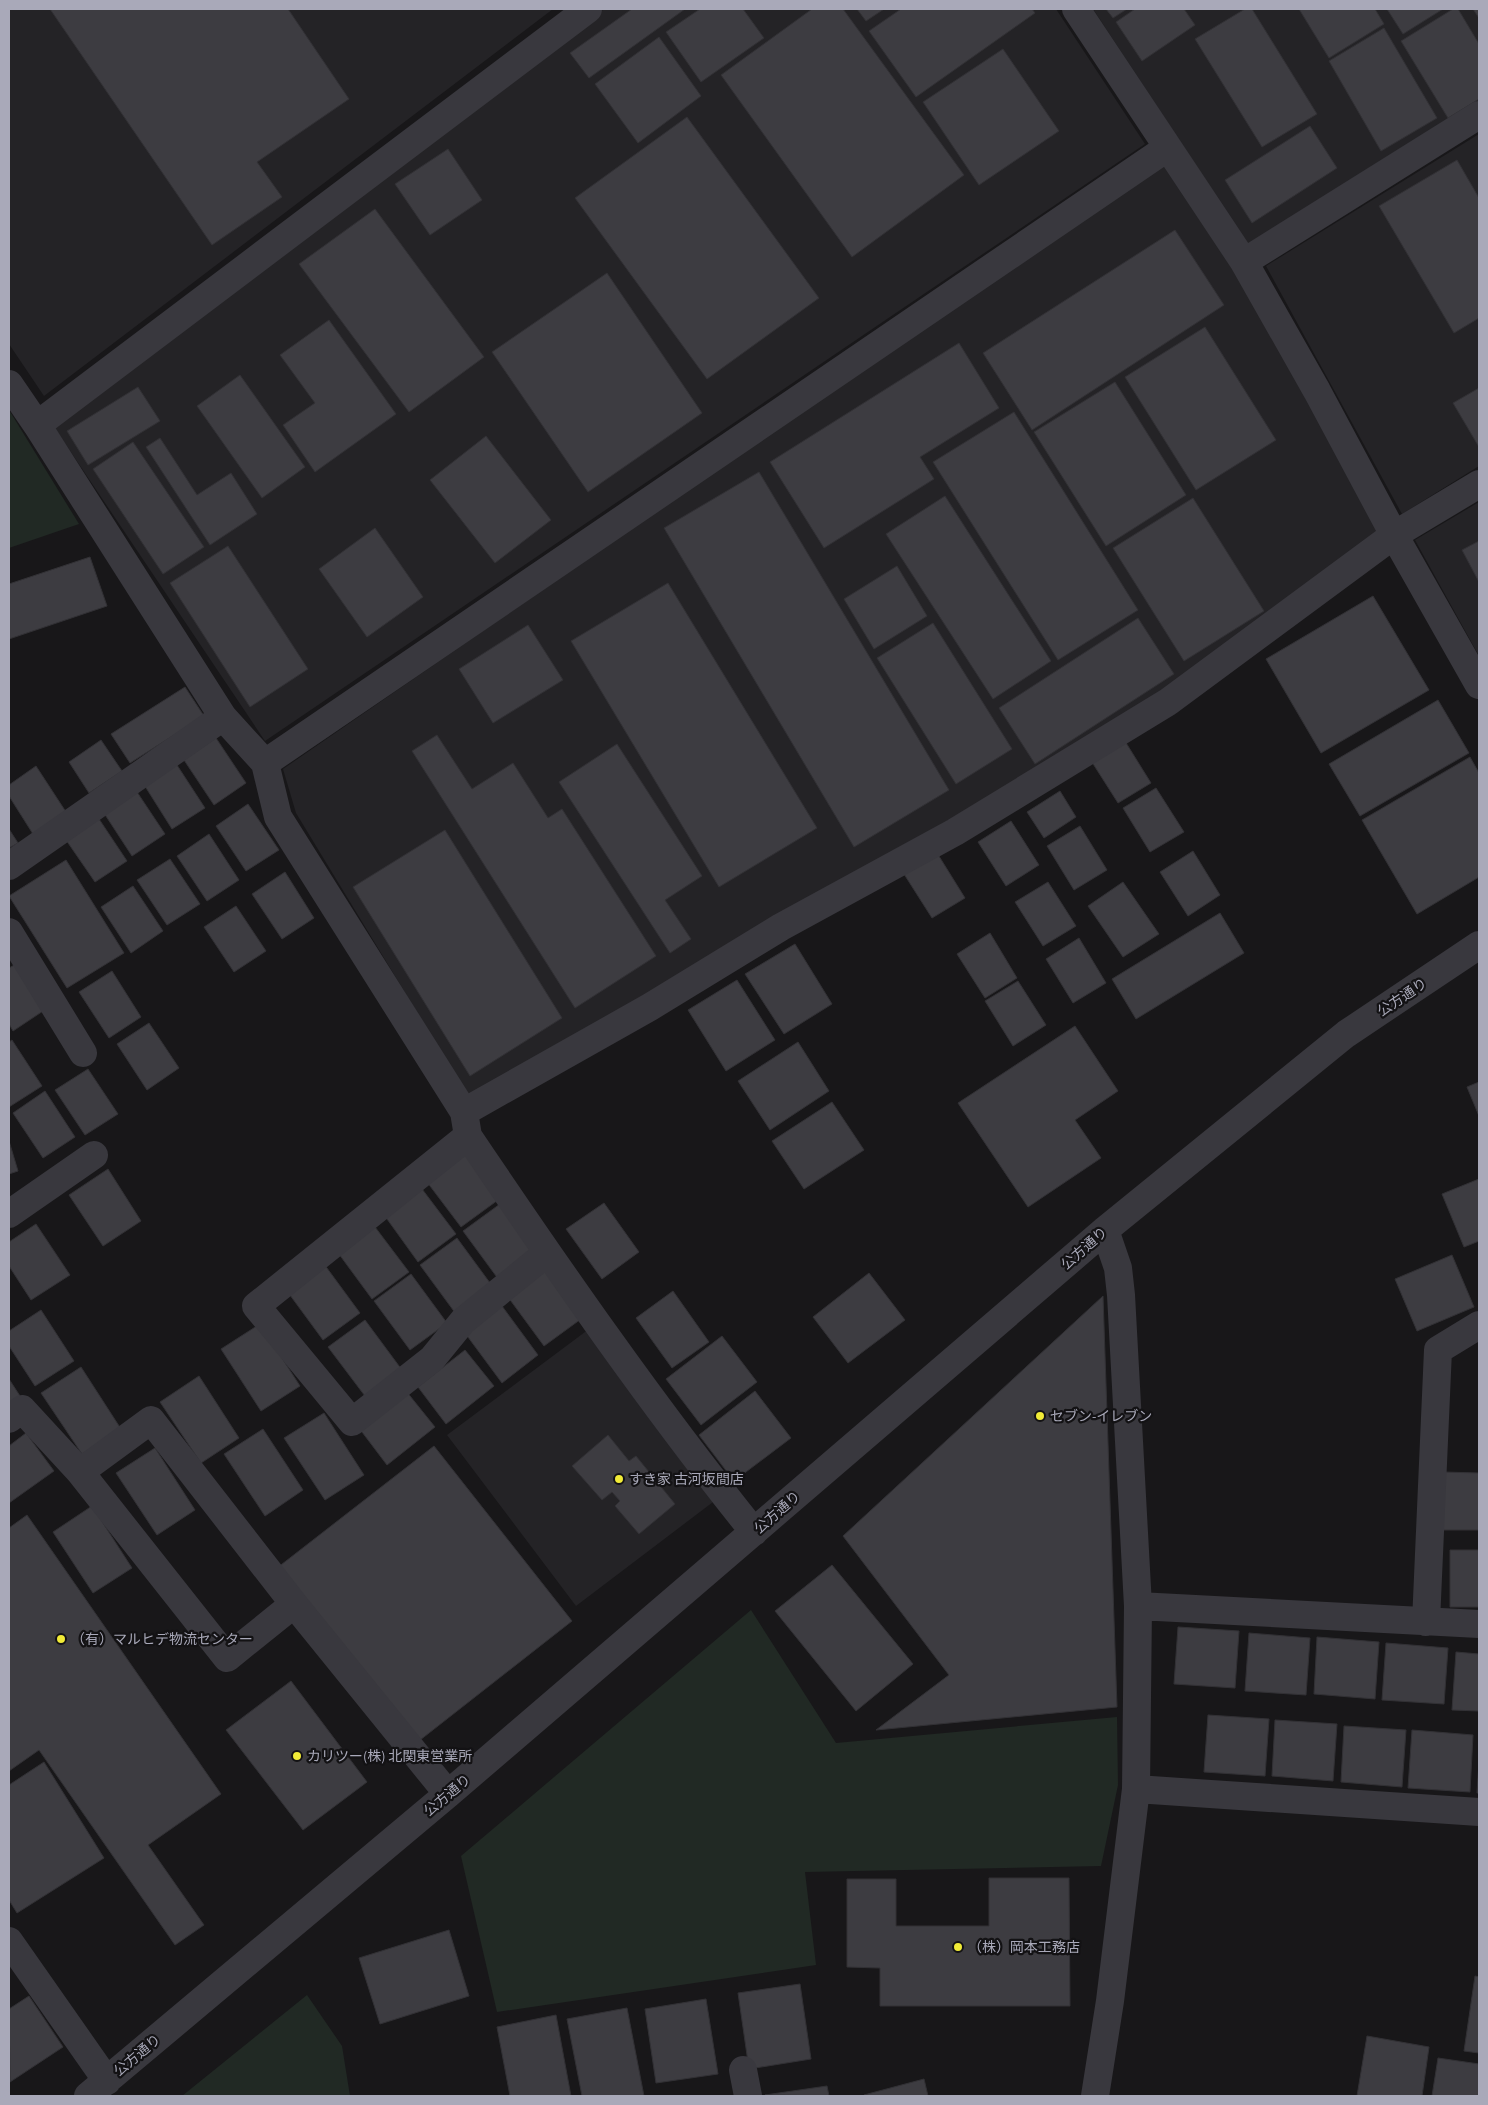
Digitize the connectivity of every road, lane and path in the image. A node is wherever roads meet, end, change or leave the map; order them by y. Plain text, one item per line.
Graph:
1 (588, 9) edge
2 (1076, 9) edge
3 (1479, 115) edge
4 (1167, 148) junction
5 (1244, 262) junction
6 (9, 384) edge
7 (37, 425) junction
8 (1479, 484) edge
9 (1394, 536) junction
10 (1479, 685) edge
11 (223, 717) junction
12 (265, 762) junction
13 (9, 866) edge
14 (9, 932) edge
15 (1479, 945) edge
16 (83, 1053) dead end
17 (466, 1124) junction
18 (94, 1155) dead end
19 (9, 1214) edge
20 (1105, 1230) junction
21 (547, 1253) junction
22 (1479, 1325) edge
23 (9, 1418) edge
24 (80, 1472) junction
25 (754, 1532) junction
26 (294, 1604) junction
27 (1138, 1606) junction
28 (1426, 1622) junction
29 (1479, 1624) edge
30 (1136, 1789) junction
31 (448, 1794) junction
32 (1479, 1812) edge
33 (9, 1941) edge
34 (97, 2089) edge
35 (1095, 2096) edge

1 - 7 street
2 - 4 street
3 - 5 street
4 - 5 street
4 - 12 street
5 - 9 street
6 - 7 street
7 - 11 street
8 - 9 street
9 - 10 street
9 - 17 street
11 - 12 street
11 - 13 street
12 - 17 street
14 - 16 street
15 - 20 street, 公方通り
17 - 21 street
17 - 21 street
18 - 19 street
20 - 25 street, 公方通り
20 - 27 street
21 - 25 street
22 - 28 street
23 - 24 street
24 - 26 street
24 - 26 street
25 - 31 street, 公方通り
26 - 31 street
27 - 28 street
27 - 30 street
28 - 29 street
30 - 32 street
30 - 35 street
31 - 34 street, 公方通り
33 - 34 street

